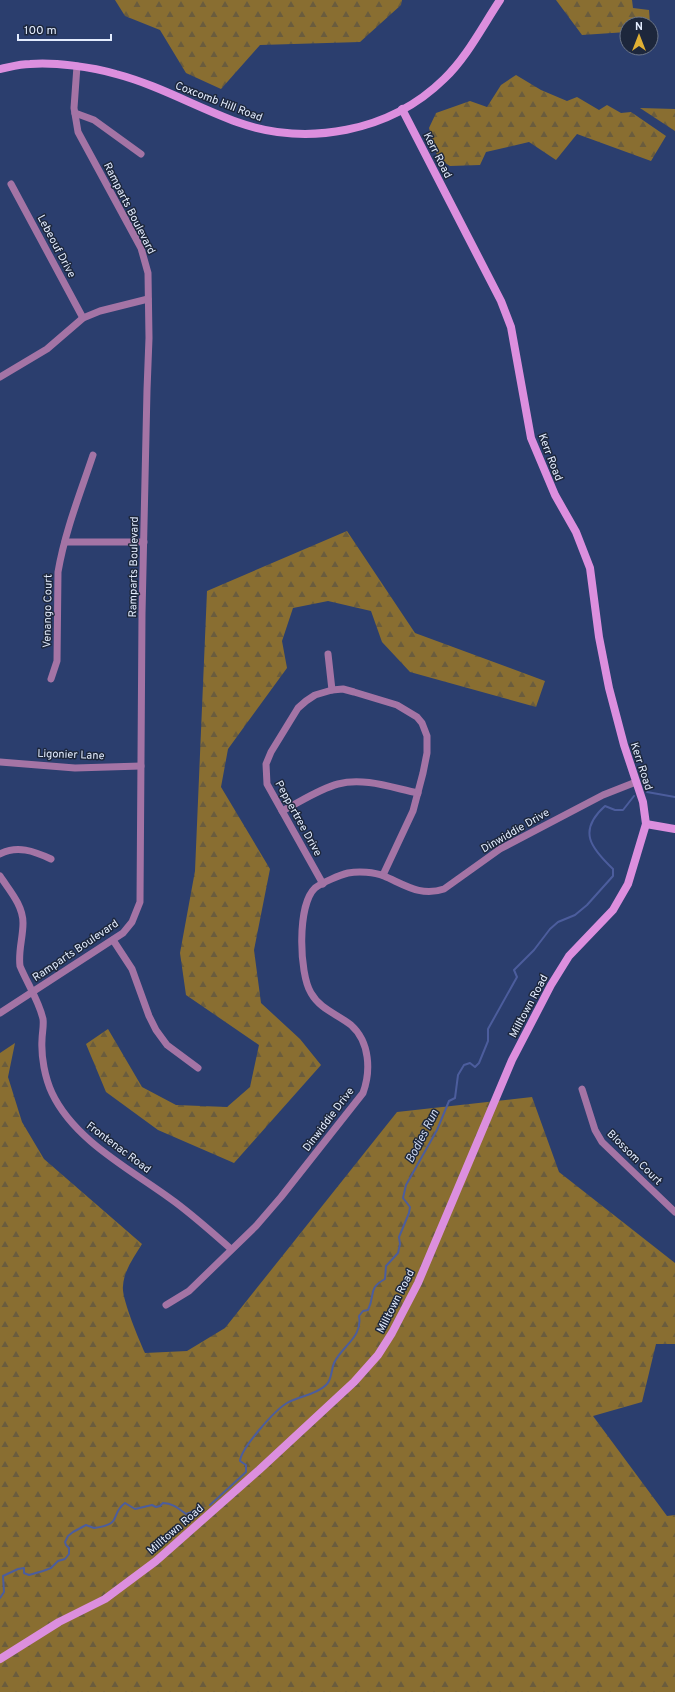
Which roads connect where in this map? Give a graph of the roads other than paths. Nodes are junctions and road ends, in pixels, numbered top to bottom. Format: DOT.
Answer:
graph roads {
  1 [pos="500,0"];
  2 [pos="77,66"];
  3 [pos="0,69"];
  4 [pos="402,109"];
  5 [pos="75,113"];
  6 [pos="141,154"];
  7 [pos="11,184"];
  8 [pos="148,299"];
  9 [pos="83,318"];
  10 [pos="0,377"];
  11 [pos="93,455"];
  12 [pos="65,542"];
  13 [pos="144,542"];
  14 [pos="328,654"];
  15 [pos="51,679"];
  16 [pos="332,690"];
  17 [pos="0,762"];
  18 [pos="141,766"];
  19 [pos="636,782"];
  20 [pos="418,793"];
  21 [pos="282,811"];
  22 [pos="646,824"];
  23 [pos="675,829"];
  24 [pos="0,854"];
  25 [pos="50,859"];
  26 [pos="383,875"];
  27 [pos="0,876"];
  28 [pos="323,884"];
  29 [pos="113,940"];
  30 [pos="33,993"];
  31 [pos="0,1014"];
  32 [pos="198,1068"];
  33 [pos="582,1089"];
  34 [pos="675,1212"];
  35 [pos="231,1249"];
  36 [pos="166,1305"];
  37 [pos="0,1659"];
  1 -- 4 [label="street, Coxcomb Hill Road"];
  2 -- 3 [label="street, Coxcomb Hill Road"];
  2 -- 4 [label="street, Coxcomb Hill Road"];
  2 -- 5 [label="street, Ramparts Boulevard"];
  4 -- 19 [label="street, Kerr Road"];
  5 -- 6 [label="street"];
  5 -- 8 [label="street, Ramparts Boulevard"];
  7 -- 9 [label="street, Lebeouf Drive"];
  8 -- 9 [label="street"];
  8 -- 13 [label="street, Ramparts Boulevard"];
  9 -- 10 [label="street"];
  11 -- 12 [label="street, Venango Court"];
  12 -- 13 [label="street"];
  12 -- 15 [label="street, Venango Court"];
  13 -- 18 [label="street, Ramparts Boulevard"];
  14 -- 16 [label="street"];
  16 -- 20 [label="street, Peppertree Drive"];
  16 -- 21 [label="street, Peppertree Drive"];
  17 -- 18 [label="street, Ligonier Lane"];
  18 -- 29 [label="street, Ramparts Boulevard"];
  19 -- 22 [label="street, Kerr Road"];
  19 -- 26 [label="street, Dinwiddie Drive"];
  20 -- 21 [label="street"];
  20 -- 26 [label="street, Peppertree Drive"];
  21 -- 28 [label="street, Peppertree Drive"];
  22 -- 23 [label="street"];
  22 -- 37 [label="street, Milltown Road"];
  24 -- 25 [label="street"];
  26 -- 28 [label="street, Dinwiddie Drive"];
  27 -- 30 [label="street, Frontenac Road"];
  28 -- 35 [label="street, Dinwiddie Drive"];
  29 -- 30 [label="street, Ramparts Boulevard"];
  29 -- 32 [label="street"];
  30 -- 31 [label="street, Ramparts Boulevard"];
  30 -- 35 [label="street, Frontenac Road"];
  33 -- 34 [label="street, Blossom Court"];
  35 -- 36 [label="street, Dinwiddie Drive"];
}
